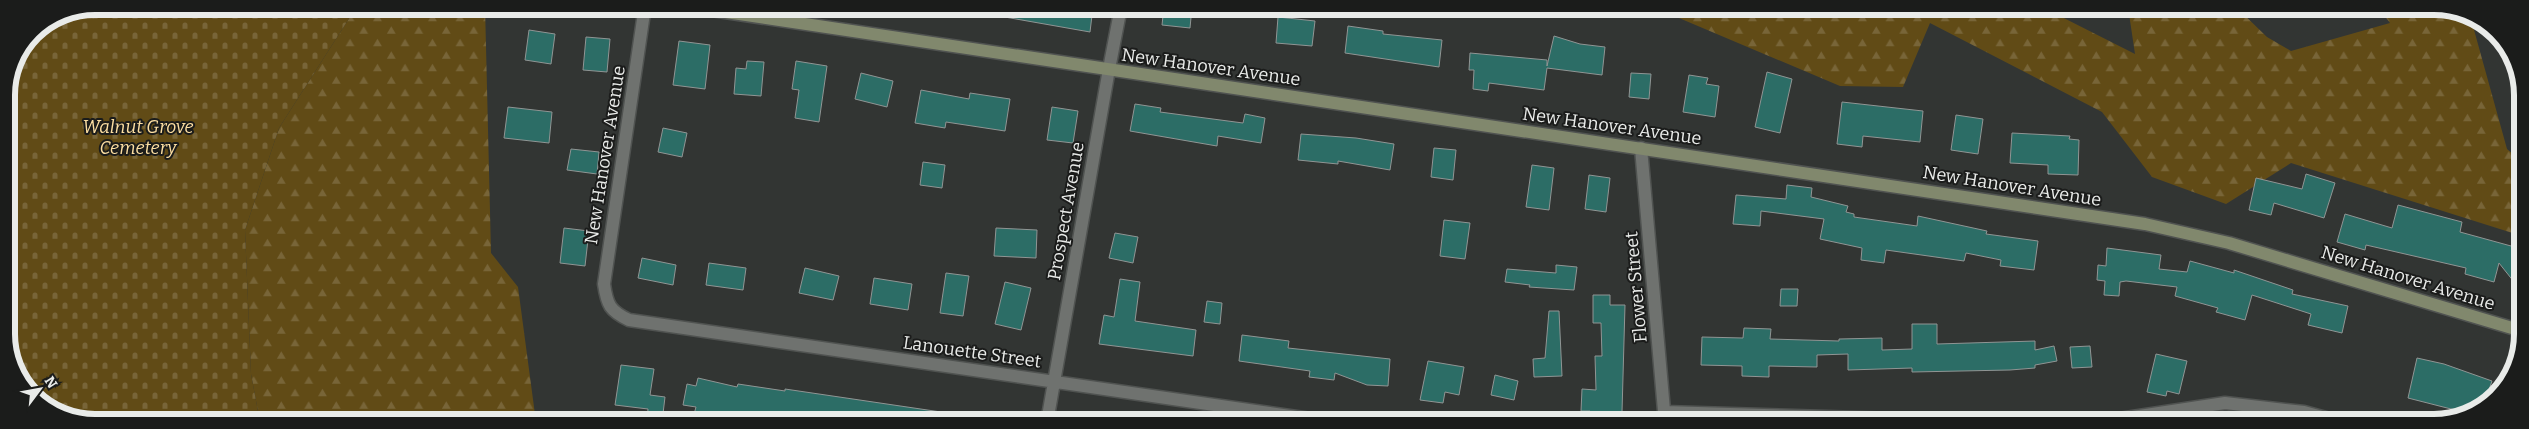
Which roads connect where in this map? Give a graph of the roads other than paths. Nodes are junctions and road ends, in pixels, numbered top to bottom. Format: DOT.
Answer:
graph roads {
  1 [pos="645,15"];
  2 [pos="745,15"];
  3 [pos="1119,15"];
  4 [pos="1109,70"];
  5 [pos="1641,148"];
  6 [pos="610,309"];
  7 [pos="2514,329"];
  8 [pos="1054,382"];
  9 [pos="1049,414"];
  10 [pos="1276,414"];
  11 [pos="1665,414"];
  12 [pos="2152,414"];
  13 [pos="2311,414"];
  1 -- 6 [label="street, New Hanover Avenue"];
  2 -- 4 [label="main road, New Hanover Avenue"];
  3 -- 4 [label="street, Prospect Avenue"];
  4 -- 5 [label="main road, New Hanover Avenue"];
  4 -- 8 [label="street, Prospect Avenue"];
  5 -- 7 [label="main road, New Hanover Avenue"];
  5 -- 11 [label="street, Flower Street"];
  6 -- 8 [label="street, Lanouette Street"];
  8 -- 9 [label="street, Prospect Avenue"];
  8 -- 10 [label="street, Lanouette Street"];
  12 -- 13 [label="street"];
}
